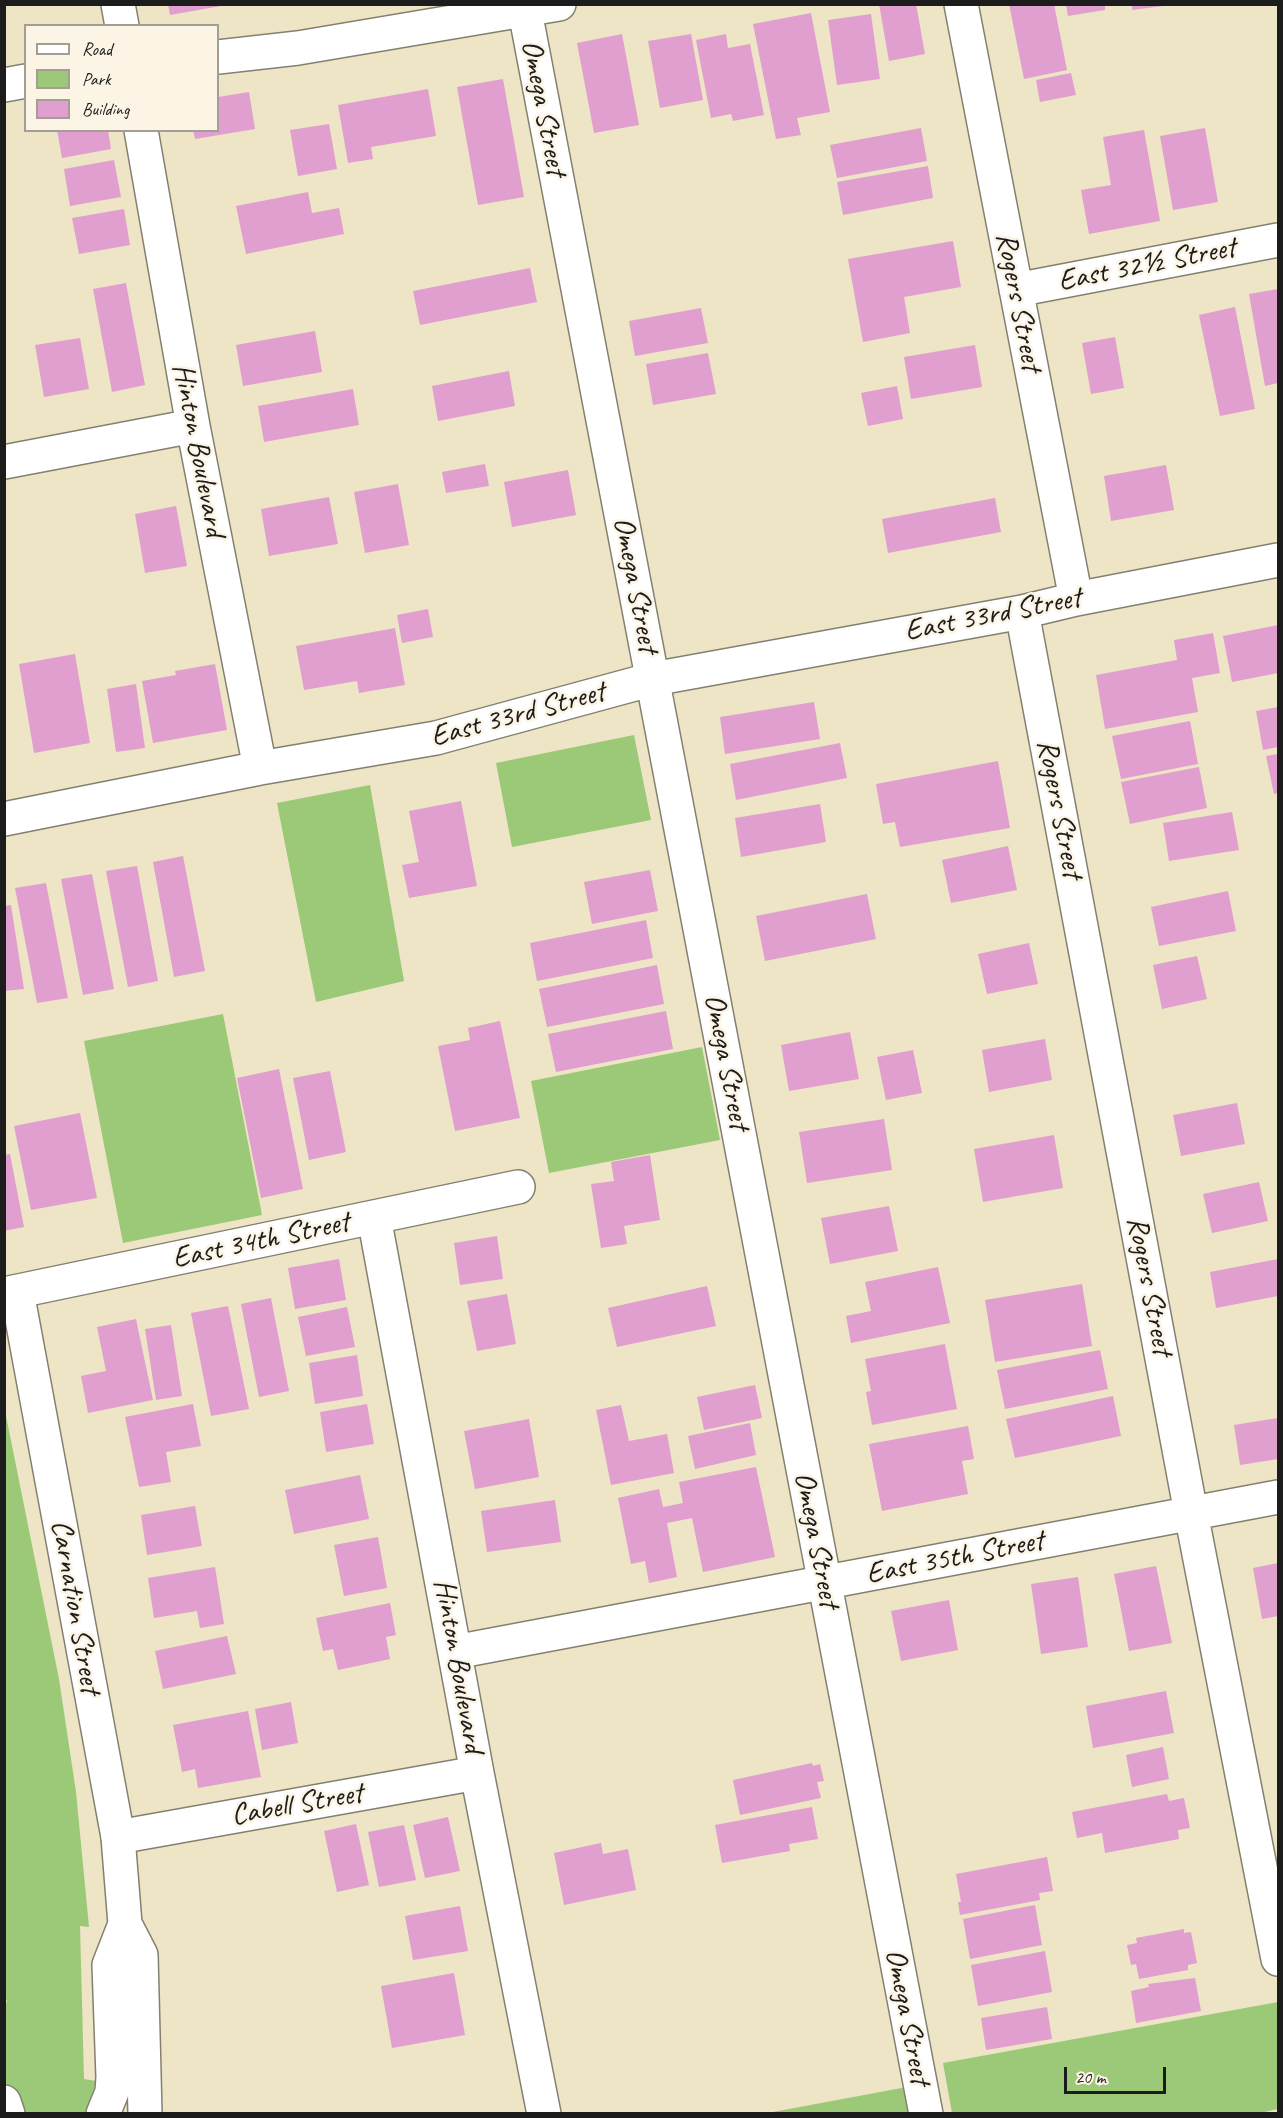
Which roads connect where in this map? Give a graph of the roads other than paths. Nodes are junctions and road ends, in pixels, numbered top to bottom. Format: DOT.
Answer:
graph roads {
  1 [pos="118,4"];
  2 [pos="560,4"];
  3 [pos="961,4"];
  4 [pos="525,12"];
  5 [pos="122,24"];
  6 [pos="219,57"];
  7 [pos="24,81"];
  8 [pos="4,85"];
  9 [pos="141,132"];
  10 [pos="1278,240"];
  11 [pos="1016,290"];
  12 [pos="193,426"];
  13 [pos="4,462"];
  14 [pos="1278,560"];
  15 [pos="1076,599"];
  16 [pos="1022,612"];
  17 [pos="653,679"];
  18 [pos="260,768"];
  19 [pos="4,819"];
  20 [pos="518,1187"];
  21 [pos="374,1217"];
  22 [pos="11,1293"];
  23 [pos="1278,1497"];
  24 [pos="1191,1513"];
  25 [pos="824,1582"];
  26 [pos="455,1652"];
  27 [pos="477,1773"];
  28 [pos="118,1837"];
  29 [pos="125,1924"];
  30 [pos="1278,1959"];
  31 [pos="4,2102"];
  32 [pos="8,2114"];
  33 [pos="103,2114"];
  34 [pos="145,2114"];
  35 [pos="543,2114"];
  36 [pos="926,2114"];
  1 -- 5 [label="street"];
  2 -- 4 [label="street"];
  3 -- 11 [label="street, Rogers Street"];
  4 -- 6 [label="street"];
  4 -- 17 [label="street, Omega Street"];
  7 -- 8 [label="street"];
  9 -- 12 [label="street, Hinton Boulevard"];
  10 -- 11 [label="street, East 32½ Street"];
  11 -- 15 [label="street, Rogers Street"];
  12 -- 13 [label="street"];
  12 -- 18 [label="street, Hinton Boulevard"];
  14 -- 15 [label="street, East 33rd Street"];
  15 -- 16 [label="street, East 33rd Street"];
  16 -- 17 [label="street, East 33rd Street"];
  16 -- 24 [label="street, Rogers Street"];
  17 -- 18 [label="street, East 33rd Street"];
  17 -- 25 [label="street, Omega Street"];
  18 -- 19 [label="street, East 33rd Street"];
  20 -- 21 [label="street, East 34th Street"];
  21 -- 22 [label="street, East 34th Street"];
  21 -- 26 [label="street, Hinton Boulevard"];
  22 -- 28 [label="street, Carnation Street"];
  23 -- 24 [label="street, East 35th Street"];
  24 -- 25 [label="street, East 35th Street"];
  24 -- 30 [label="street, Rogers Street"];
  25 -- 26 [label="street, East 35th Street"];
  25 -- 36 [label="street, Omega Street"];
  26 -- 27 [label="street, Hinton Boulevard"];
  27 -- 28 [label="street, Cabell Street"];
  27 -- 35 [label="street, Hinton Boulevard"];
  28 -- 29 [label="street, Carnation Street"];
  29 -- 33 [label="street"];
  29 -- 34 [label="street"];
  31 -- 32 [label="street"];
}
